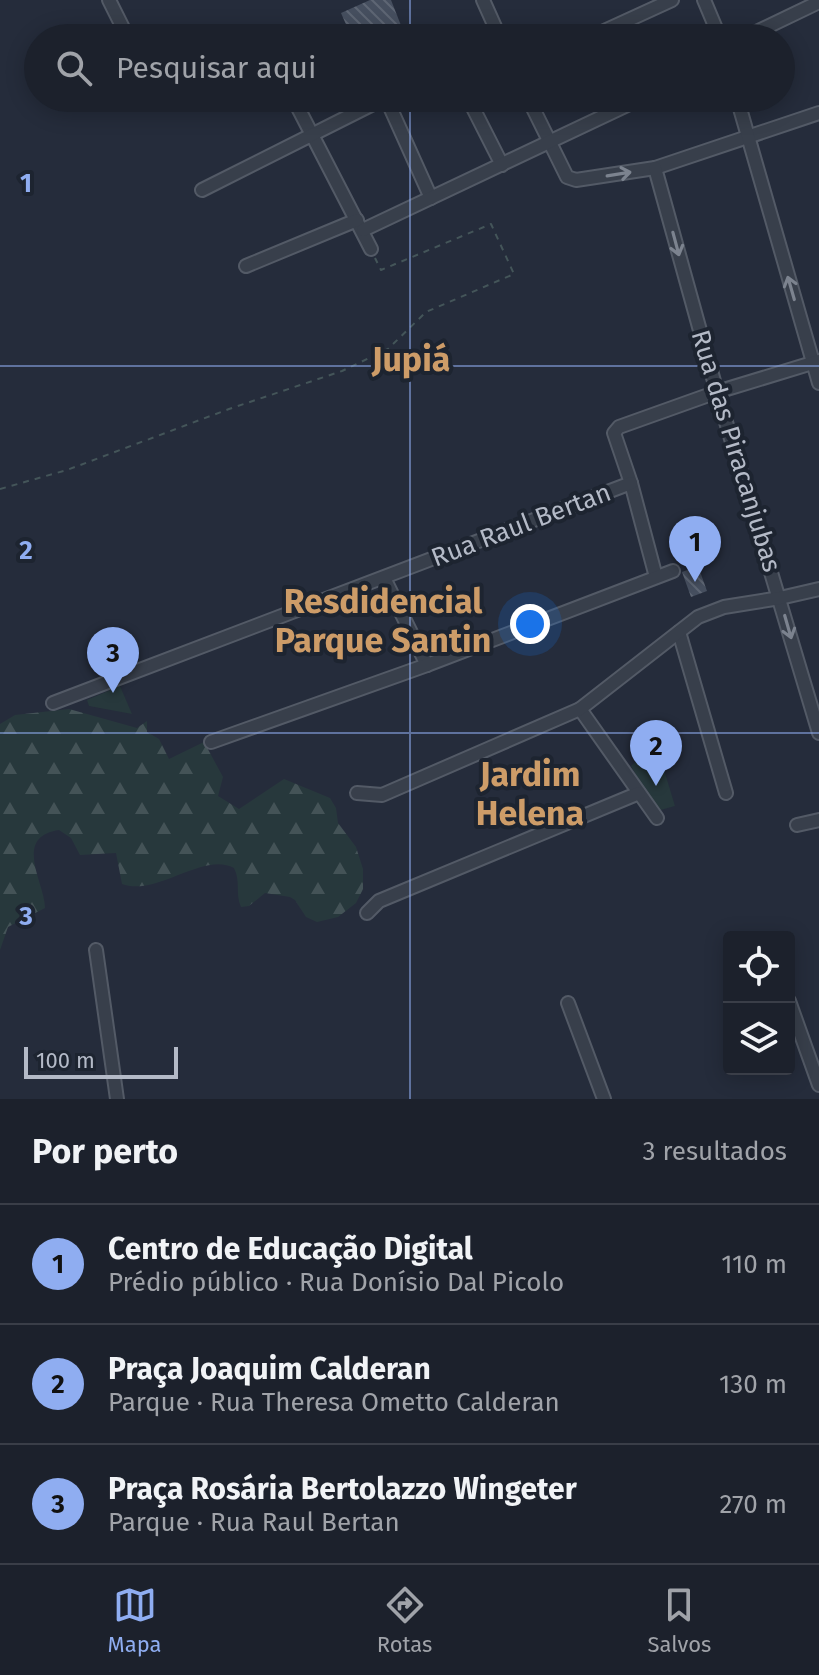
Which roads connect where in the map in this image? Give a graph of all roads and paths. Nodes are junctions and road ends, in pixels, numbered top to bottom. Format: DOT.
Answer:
graph roads {
  1 [pos="109,0"];
  2 [pos="672,0"];
  3 [pos="704,0"];
  4 [pos="486,1"];
  5 [pos="819,2"];
  6 [pos="121,24"];
  7 [pos="495,24"];
  8 [pos="620,24"];
  9 [pos="714,24"];
  10 [pos="773,24"];
  11 [pos="301,112"];
  12 [pos="358,112"];
  13 [pos="392,112"];
  14 [pos="475,112"];
  15 [pos="535,112"];
  16 [pos="613,112"];
  17 [pos="741,112"];
  18 [pos="819,113"];
  19 [pos="313,135"];
  20 [pos="748,138"];
  21 [pos="550,143"];
  22 [pos="502,165"];
  23 [pos="655,168"];
  24 [pos="202,190"];
  25 [pos="431,198"];
  26 [pos="360,225"];
  27 [pos="371,249"];
  28 [pos="246,266"];
  29 [pos="816,362"];
  30 [pos="819,383"];
  31 [pos="717,392"];
  32 [pos="631,483"];
  33 [pos="0,489"];
  34 [pos="673,571"];
  35 [pos="656,577"];
  36 [pos="384,578"];
  37 [pos="819,589"];
  38 [pos="780,598"];
  39 [pos="679,632"];
  40 [pos="427,665"];
  41 [pos="53,703"];
  42 [pos="580,709"];
  43 [pos="819,733"];
  44 [pos="211,742"];
  45 [pos="357,793"];
  46 [pos="639,793"];
  47 [pos="726,793"];
  48 [pos="657,818"];
  49 [pos="819,820"];
  50 [pos="797,825"];
  51 [pos="367,913"];
  52 [pos="96,950"];
  53 [pos="568,1003"];
  54 [pos="790,1003"];
  55 [pos="819,1085"];
  56 [pos="117,1099"];
  57 [pos="604,1099"];
  1 -- 6 [label="street"];
  2 -- 8 [label="street"];
  3 -- 9 [label="street"];
  4 -- 7 [label="street"];
  5 -- 10 [label="street"];
  11 -- 19 [label="street"];
  12 -- 19 [label="street"];
  13 -- 25 [label="street"];
  14 -- 22 [label="street"];
  15 -- 21 [label="street"];
  16 -- 21 [label="street"];
  17 -- 20 [label="street"];
  18 -- 20 [label="street"];
  19 -- 24 [label="street"];
  19 -- 26 [label="street"];
  20 -- 23 [label="street"];
  29 -- 20 [label="street, one-way"];
  21 -- 22 [label="street"];
  21 -- 23 [label="street, one-way"];
  22 -- 25 [label="street"];
  23 -- 31 [label="street, Rua das Piracanjubas, one-way"];
  25 -- 26 [label="street"];
  26 -- 27 [label="street"];
  26 -- 28 [label="street"];
  27 -- 33 [label="path"];
  29 -- 30 [label="street"];
  29 -- 31 [label="street"];
  31 -- 32 [label="street"];
  31 -- 38 [label="street, Rua das Piracanjubas"];
  32 -- 35 [label="street"];
  32 -- 36 [label="street, Rua Raul Bertan"];
  34 -- 35 [label="street"];
  35 -- 40 [label="street"];
  36 -- 40 [label="street"];
  36 -- 41 [label="street, Rua Raul Bertan"];
  37 -- 38 [label="street"];
  38 -- 39 [label="street"];
  38 -- 43 [label="street, Rua das Piracanjubas, one-way"];
  39 -- 42 [label="street"];
  39 -- 47 [label="street"];
  40 -- 44 [label="street"];
  42 -- 45 [label="street"];
  42 -- 46 [label="street"];
  46 -- 48 [label="street"];
  46 -- 51 [label="street"];
  49 -- 50 [label="street"];
  52 -- 56 [label="street"];
  53 -- 57 [label="street"];
  54 -- 55 [label="street"];
}
